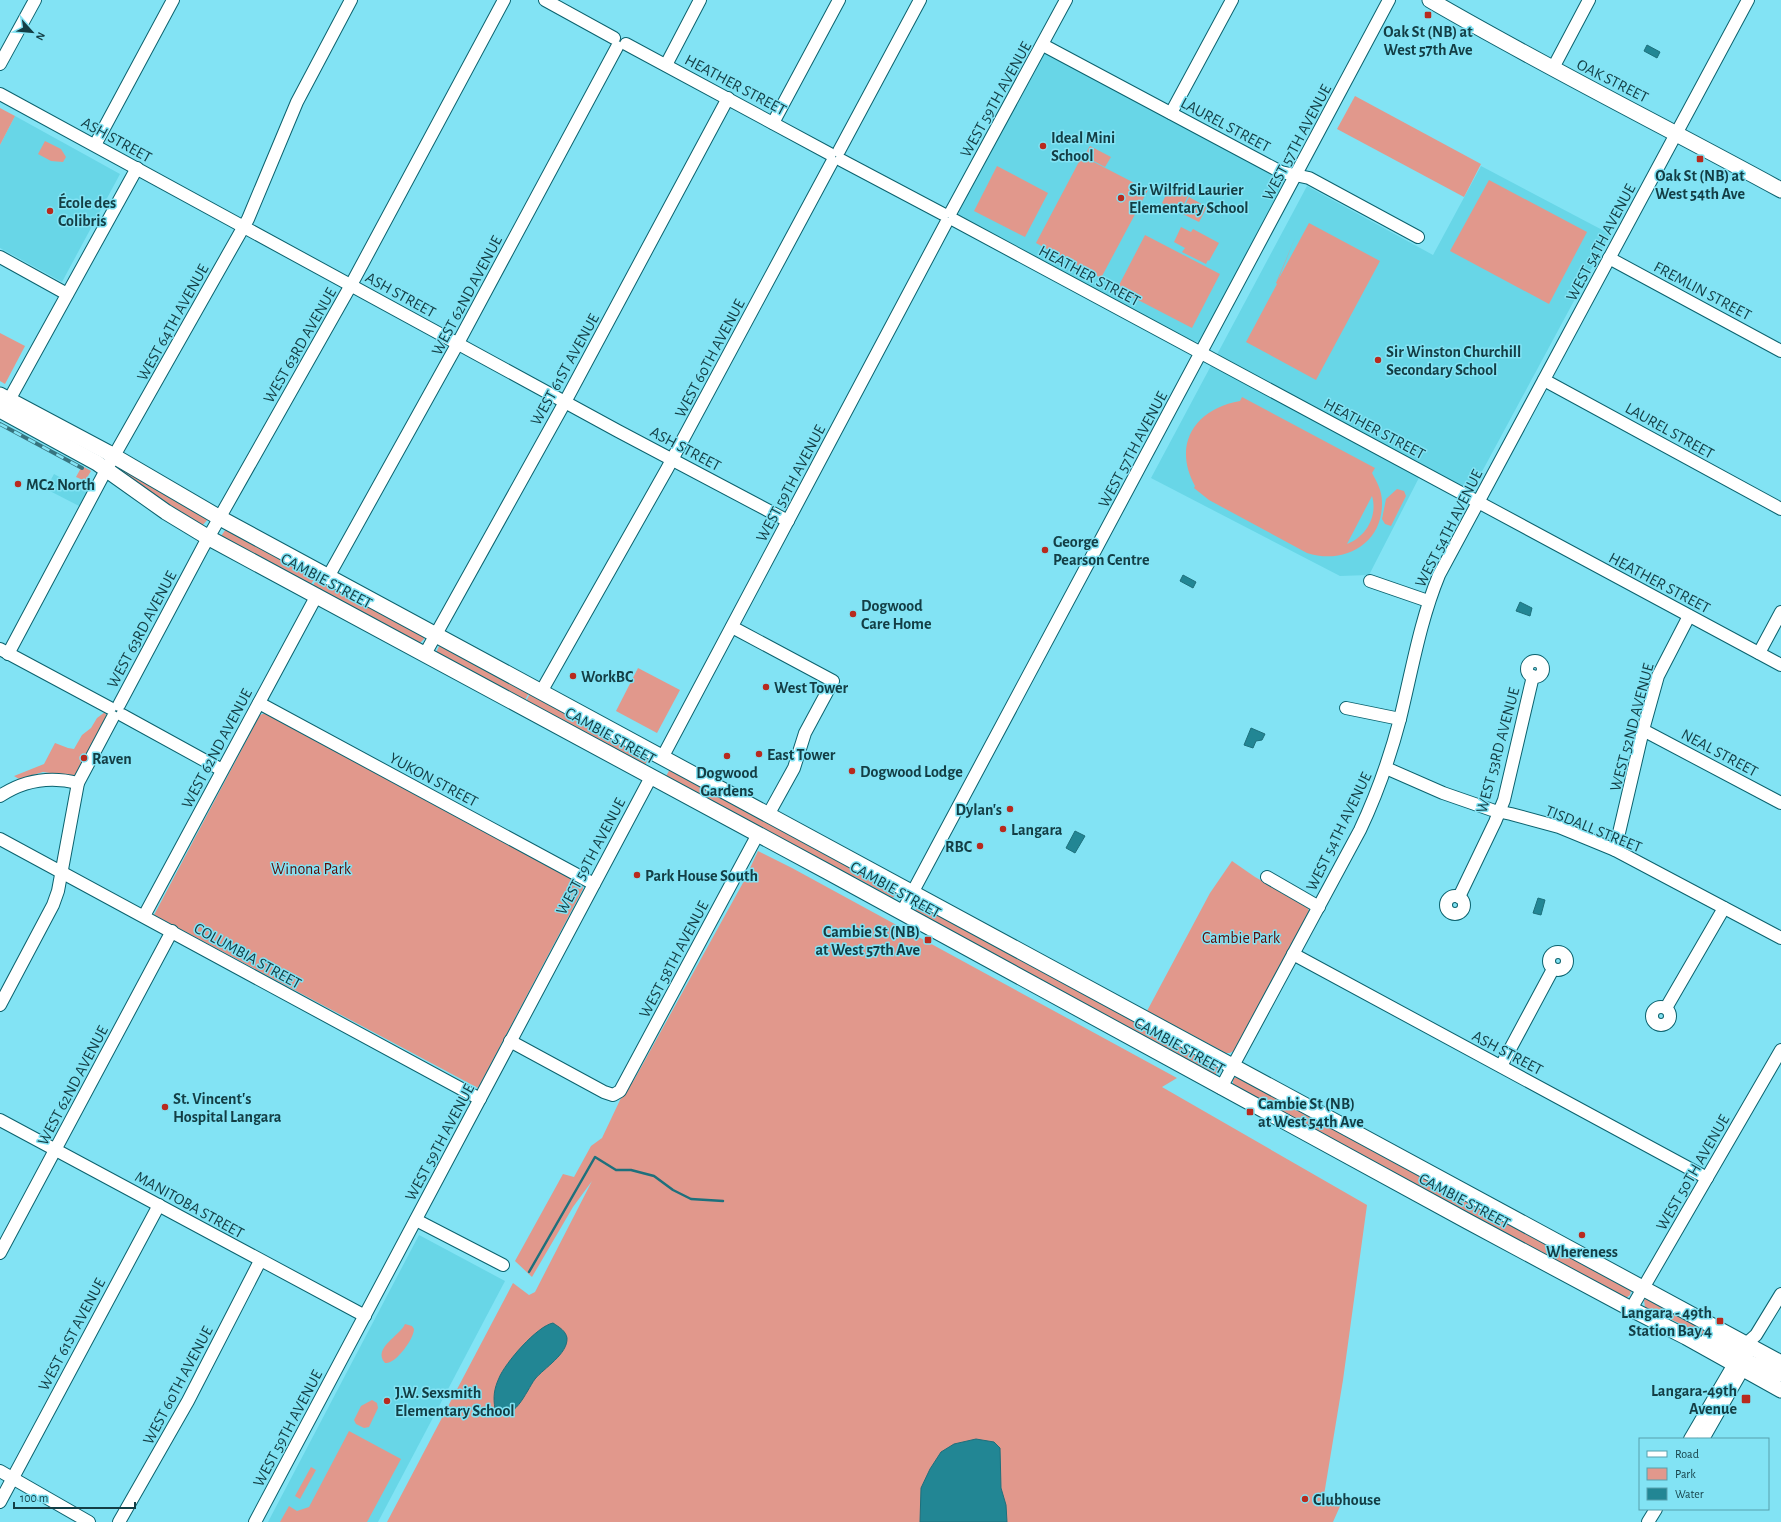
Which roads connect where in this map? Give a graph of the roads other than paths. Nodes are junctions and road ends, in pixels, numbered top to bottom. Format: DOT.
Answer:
graph roads {
  1 [pos="35,0"];
  2 [pos="173,0"];
  3 [pos="351,0"];
  4 [pos="504,0"];
  5 [pos="545,0"];
  6 [pos="700,0"];
  7 [pos="839,0"];
  8 [pos="920,0"];
  9 [pos="1066,0"];
  10 [pos="1232,0"];
  11 [pos="1390,0"];
  12 [pos="1430,0"];
  13 [pos="1589,0"];
  14 [pos="1748,0"];
  15 [pos="561,4"];
  16 [pos="619,43"];
  17 [pos="1043,45"];
  18 [pos="0,64"];
  19 [pos="666,65"];
  20 [pos="1553,68"];
  21 [pos="0,94"];
  22 [pos="728,98"];
  23 [pos="1171,112"];
  24 [pos="773,123"];
  25 [pos="1676,133"];
  26 [pos="95,145"];
  27 [pos="835,157"];
  28 [pos="137,168"];
  29 [pos="1296,175"];
  30 [pos="1781,190"];
  31 [pos="949,217"];
  32 [pos="244,227"];
  33 [pos="1418,237"];
  34 [pos="0,257"];
  35 [pos="1609,258"];
  36 [pos="351,285"];
  37 [pos="66,294"];
  38 [pos="458,343"];
  39 [pos="1781,351"];
  40 [pos="1201,354"];
  41 [pos="1544,380"];
  42 [pos="3,402"];
  43 [pos="565,402"];
  44 [pos="114,456"];
  45 [pos="672,460"];
  46 [pos="106,470"];
  47 [pos="1479,503"];
  48 [pos="1781,509"];
  49 [pos="220,518"];
  50 [pos="788,521"];
  51 [pos="209,538"];
  52 [pos="328,577"];
  53 [pos="1370,581"];
  54 [pos="317,595"];
  55 [pos="1428,601"];
  56 [pos="1781,612"];
  57 [pos="1689,616"];
  58 [pos="732,627"];
  59 [pos="435,635"];
  60 [pos="4,651"];
  61 [pos="1759,653"];
  62 [pos="425,654"];
  63 [pos="1781,665"];
  64 [pos="1533,676"];
  65 [pos="541,692"];
  66 [pos="259,702"];
  67 [pos="1346,708"];
  68 [pos="116,711"];
  69 [pos="1400,719"];
  70 [pos="1643,730"];
  71 [pos="658,764"];
  72 [pos="1386,768"];
  73 [pos="222,770"];
  74 [pos="78,784"];
  75 [pos="0,796"];
  76 [pos="1781,803"];
  77 [pos="1500,812"];
  78 [pos="768,815"];
  79 [pos="758,834"];
  80 [pos="0,839"];
  81 [pos="1615,850"];
  82 [pos="62,872"];
  83 [pos="1267,878"];
  84 [pos="594,884"];
  85 [pos="913,893"];
  86 [pos="1459,897"];
  87 [pos="1319,907"];
  88 [pos="1724,908"];
  89 [pos="902,912"];
  90 [pos="144,916"];
  91 [pos="172,931"];
  92 [pos="1781,938"];
  93 [pos="1294,954"];
  94 [pos="1553,969"];
  95 [pos="0,1005"];
  96 [pos="1666,1008"];
  97 [pos="510,1041"];
  98 [pos="1781,1050"];
  99 [pos="1233,1066"];
  100 [pos="1501,1066"];
  101 [pos="1221,1088"];
  102 [pos="480,1099"];
  103 [pos="0,1120"];
  104 [pos="56,1149"];
  105 [pos="1707,1178"];
  106 [pos="159,1205"];
  107 [pos="416,1220"];
  108 [pos="0,1253"];
  109 [pos="260,1261"];
  110 [pos="503,1265"];
  111 [pos="1643,1288"];
  112 [pos="1781,1294"];
  113 [pos="1631,1309"];
  114 [pos="365,1316"];
  115 [pos="1746,1354"];
  116 [pos="1781,1364"];
  117 [pos="1781,1374"];
  118 [pos="1781,1390"];
  119 [pos="1691,1438"];
  120 [pos="1704,1438"];
  121 [pos="0,1471"];
  122 [pos="12,1478"];
  123 [pos="0,1502"];
  124 [pos="1655,1510"];
  125 [pos="89,1522"];
  126 [pos="119,1522"];
  127 [pos="255,1522"];
  128 [pos="1648,1522"];
  1 -- 18 [label="street"];
  2 -- 26 [label="street"];
  3 -- 32 [label="street, WEST 64TH AVENUE"];
  4 -- 36 [label="street, WEST 63RD AVENUE"];
  5 -- 15 [label="street, HEATHER STREET"];
  6 -- 19 [label="street"];
  7 -- 24 [label="street"];
  8 -- 27 [label="street, WEST 60TH AVENUE"];
  9 -- 17 [label="street, WEST 59TH AVENUE"];
  10 -- 23 [label="street"];
  11 -- 29 [label="street, WEST 57TH AVENUE"];
  12 -- 20 [label="main road, OAK STREET"];
  13 -- 20 [label="street"];
  14 -- 25 [label="street, WEST 54TH AVENUE"];
  15 -- 16 [label="street, HEATHER STREET"];
  16 -- 19 [label="street, HEATHER STREET"];
  16 -- 38 [label="street, WEST 62ND AVENUE"];
  17 -- 23 [label="street, LAUREL STREET"];
  17 -- 31 [label="street, WEST 59TH AVENUE"];
  19 -- 22 [label="street, HEATHER STREET"];
  20 -- 25 [label="main road, OAK STREET"];
  21 -- 26 [label="street, ASH STREET"];
  22 -- 24 [label="street, HEATHER STREET"];
  22 -- 43 [label="street, WEST 61ST AVENUE"];
  23 -- 29 [label="street, LAUREL STREET"];
  24 -- 27 [label="street, HEATHER STREET"];
  25 -- 30 [label="main road, OAK STREET"];
  25 -- 35 [label="street, WEST 54TH AVENUE"];
  26 -- 28 [label="street, ASH STREET"];
  27 -- 31 [label="street, HEATHER STREET"];
  27 -- 45 [label="street, WEST 60TH AVENUE"];
  28 -- 32 [label="street, ASH STREET"];
  28 -- 37 [label="street"];
  29 -- 33 [label="street, LAUREL STREET"];
  29 -- 40 [label="street, WEST 57TH AVENUE"];
  31 -- 40 [label="street, HEATHER STREET"];
  31 -- 50 [label="street, WEST 59TH AVENUE"];
  32 -- 36 [label="street, ASH STREET"];
  32 -- 44 [label="street, WEST 64TH AVENUE"];
  34 -- 37 [label="street"];
  35 -- 39 [label="street, FREMLIN STREET"];
  35 -- 41 [label="street, WEST 54TH AVENUE"];
  36 -- 38 [label="street, ASH STREET"];
  36 -- 49 [label="street, WEST 63RD AVENUE"];
  37 -- 42 [label="street"];
  38 -- 43 [label="street, ASH STREET"];
  38 -- 52 [label="street, WEST 62ND AVENUE"];
  40 -- 47 [label="street, HEATHER STREET"];
  40 -- 85 [label="street, WEST 57TH AVENUE"];
  41 -- 47 [label="street, WEST 54TH AVENUE"];
  41 -- 48 [label="street, LAUREL STREET"];
  42 -- 44 [label="main road, CAMBIE STREET"];
  42 -- 46 [label="main road, CAMBIE STREET"];
  43 -- 45 [label="street, ASH STREET"];
  43 -- 59 [label="street, WEST 61ST AVENUE"];
  44 -- 46 [label="street, WEST 64TH AVENUE"];
  44 -- 49 [label="main road, CAMBIE STREET"];
  45 -- 50 [label="street, ASH STREET"];
  45 -- 65 [label="street, WEST 60TH AVENUE"];
  46 -- 51 [label="main road, CAMBIE STREET"];
  46 -- 60 [label="street, WEST 64TH AVENUE"];
  47 -- 55 [label="street, WEST 54TH AVENUE"];
  47 -- 57 [label="street, HEATHER STREET"];
  49 -- 51 [label="street, WEST 63RD AVENUE"];
  49 -- 52 [label="main road, CAMBIE STREET"];
  50 -- 58 [label="street, WEST 59TH AVENUE"];
  51 -- 54 [label="main road, CAMBIE STREET"];
  51 -- 68 [label="street, WEST 63RD AVENUE"];
  52 -- 59 [label="main road, CAMBIE STREET"];
  53 -- 55 [label="street"];
  54 -- 62 [label="main road, CAMBIE STREET"];
  54 -- 66 [label="street, WEST 62ND AVENUE"];
  55 -- 69 [label="street, WEST 54TH AVENUE"];
  56 -- 61 [label="street"];
  57 -- 61 [label="street, HEATHER STREET"];
  57 -- 70 [label="street, WEST 52ND AVENUE"];
  58 -- 71 [label="street, WEST 59TH AVENUE"];
  58 -- 78 [label="street"];
  59 -- 62 [label="street, WEST 61ST AVENUE"];
  59 -- 65 [label="main road, CAMBIE STREET"];
  60 -- 68 [label="street"];
  61 -- 63 [label="street, HEATHER STREET"];
  62 -- 71 [label="main road, CAMBIE STREET"];
  64 -- 77 [label="street, WEST 53RD AVENUE"];
  65 -- 71 [label="main road, CAMBIE STREET"];
  66 -- 73 [label="street, WEST 62ND AVENUE"];
  66 -- 84 [label="street, YUKON STREET"];
  67 -- 69 [label="street"];
  68 -- 73 [label="street"];
  68 -- 74 [label="street, WEST 63RD AVENUE"];
  69 -- 72 [label="street, WEST 54TH AVENUE"];
  70 -- 76 [label="street, NEAL STREET"];
  70 -- 81 [label="street, WEST 52ND AVENUE"];
  71 -- 78 [label="main road, CAMBIE STREET"];
  71 -- 79 [label="main road, CAMBIE STREET"];
  71 -- 84 [label="street, WEST 59TH AVENUE"];
  72 -- 77 [label="street, TISDALL STREET"];
  72 -- 87 [label="street, WEST 54TH AVENUE"];
  73 -- 90 [label="street, WEST 62ND AVENUE"];
  74 -- 75 [label="street"];
  74 -- 82 [label="street, WEST 63RD AVENUE"];
  77 -- 81 [label="street, TISDALL STREET"];
  77 -- 86 [label="street, WEST 53RD AVENUE"];
  78 -- 85 [label="main road, CAMBIE STREET"];
  79 -- 89 [label="main road, CAMBIE STREET"];
  79 -- 97 [label="street, WEST 58TH AVENUE"];
  80 -- 82 [label="street, COLUMBIA STREET"];
  81 -- 88 [label="street, TISDALL STREET"];
  82 -- 90 [label="street, COLUMBIA STREET"];
  82 -- 95 [label="street, WEST 63RD AVENUE"];
  83 -- 87 [label="street"];
  84 -- 97 [label="street, WEST 59TH AVENUE"];
  85 -- 89 [label="street, WEST 57TH AVENUE"];
  85 -- 99 [label="main road, CAMBIE STREET"];
  87 -- 93 [label="street, WEST 54TH AVENUE"];
  88 -- 92 [label="street, TISDALL STREET"];
  88 -- 96 [label="street"];
  89 -- 101 [label="main road, CAMBIE STREET"];
  90 -- 91 [label="street, COLUMBIA STREET"];
  91 -- 102 [label="street, COLUMBIA STREET"];
  91 -- 104 [label="street, WEST 62ND AVENUE"];
  93 -- 99 [label="street, WEST 54TH AVENUE"];
  93 -- 100 [label="street, ASH STREET"];
  94 -- 100 [label="street"];
  97 -- 102 [label="street, WEST 59TH AVENUE"];
  98 -- 105 [label="street, WEST 50TH AVENUE"];
  99 -- 101 [label="street, WEST 54TH AVENUE"];
  99 -- 111 [label="main road, CAMBIE STREET"];
  100 -- 105 [label="street, ASH STREET"];
  101 -- 113 [label="main road, CAMBIE STREET"];
  102 -- 107 [label="street, WEST 59TH AVENUE"];
  103 -- 104 [label="street, MANITOBA STREET"];
  104 -- 106 [label="street, MANITOBA STREET"];
  104 -- 108 [label="street, WEST 62ND AVENUE"];
  105 -- 111 [label="street, WEST 50TH AVENUE"];
  106 -- 109 [label="street, MANITOBA STREET"];
  106 -- 122 [label="street, WEST 61ST AVENUE"];
  107 -- 110 [label="street"];
  107 -- 114 [label="street, WEST 59TH AVENUE"];
  109 -- 114 [label="street, MANITOBA STREET"];
  109 -- 126 [label="street, WEST 60TH AVENUE"];
  111 -- 113 [label="street, WEST 50TH AVENUE"];
  111 -- 115 [label="main road, CAMBIE STREET"];
  112 -- 115 [label="street"];
  113 -- 115 [label="main road, CAMBIE STREET"];
  114 -- 127 [label="street, WEST 59TH AVENUE"];
  115 -- 116 [label="main road, CAMBIE STREET"];
  115 -- 117 [label="main road"];
  115 -- 118 [label="main road, CAMBIE STREET"];
  115 -- 119 [label="street"];
  115 -- 120 [label="street"];
  121 -- 122 [label="street"];
  122 -- 123 [label="street, WEST 61ST AVENUE"];
  122 -- 125 [label="street"];
  124 -- 128 [label="street"];
}
